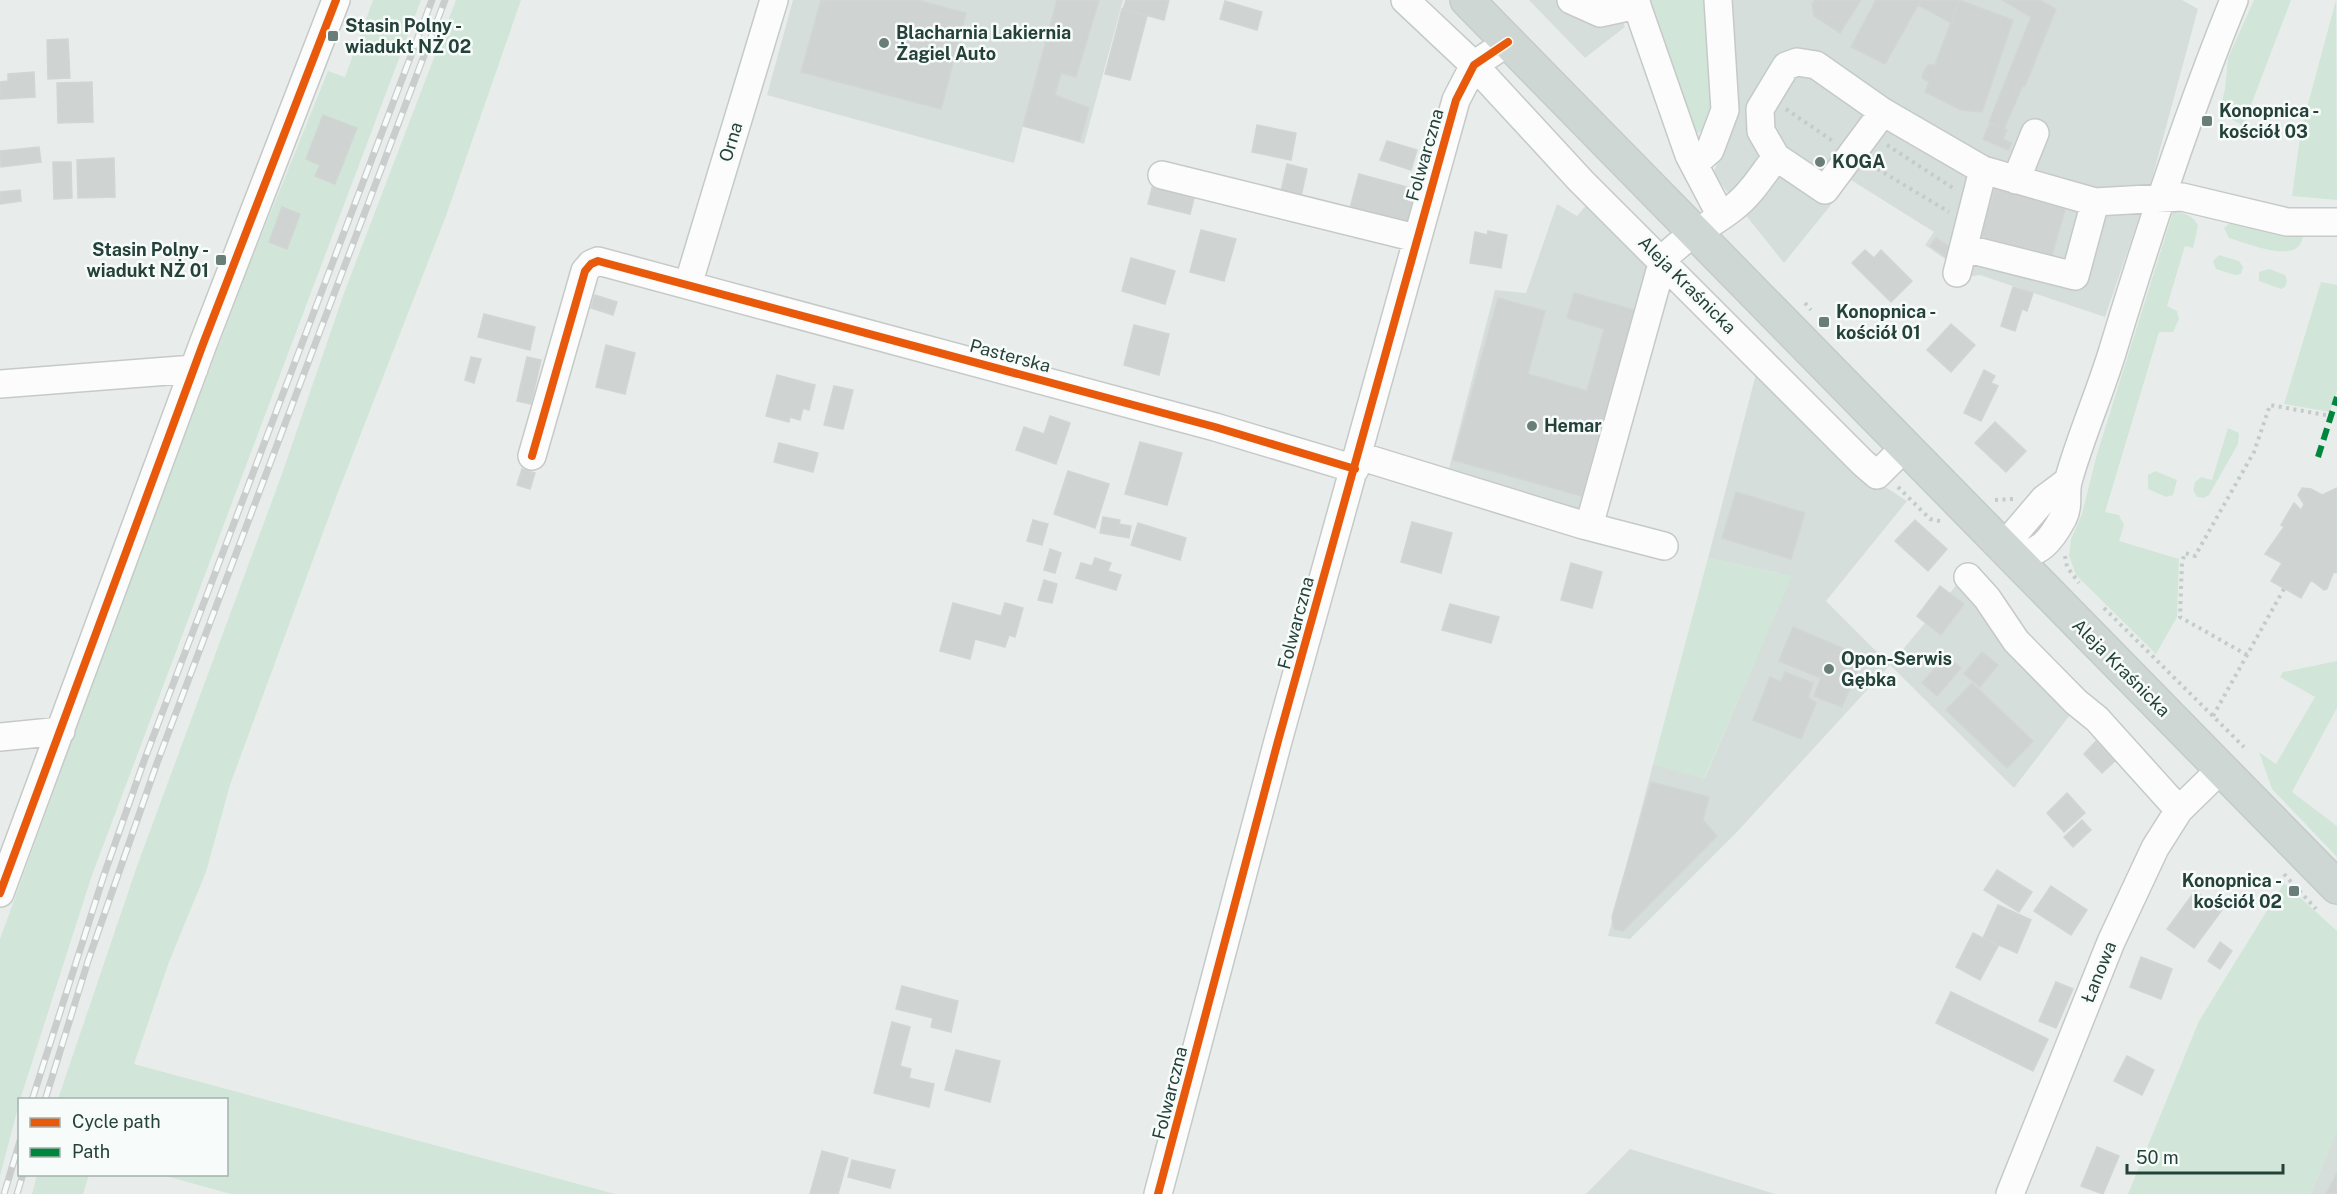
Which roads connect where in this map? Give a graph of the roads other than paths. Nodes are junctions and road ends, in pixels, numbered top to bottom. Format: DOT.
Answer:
graph roads {
  1 [pos="336,0"];
  2 [pos="774,0"];
  3 [pos="1405,0"];
  4 [pos="1467,0"];
  5 [pos="1571,0"];
  6 [pos="1718,0"];
  7 [pos="2234,0"];
  8 [pos="1636,3"];
  9 [pos="1508,42"];
  10 [pos="1474,65"];
  11 [pos="1725,110"];
  12 [pos="1760,110"];
  13 [pos="1883,112"];
  14 [pos="2035,134"];
  15 [pos="1776,157"];
  16 [pos="1694,164"];
  17 [pos="1983,170"];
  18 [pos="1162,175"];
  19 [pos="2016,180"];
  20 [pos="2160,197"];
  21 [pos="2095,202"];
  22 [pos="1721,216"];
  23 [pos="2337,222"];
  24 [pos="1695,234"];
  25 [pos="1416,238"];
  26 [pos="1663,260"];
  27 [pos="688,285"];
  28 [pos="194,369"];
  29 [pos="0,384"];
  30 [pos="1904,448"];
  31 [pos="532,456"];
  32 [pos="1357,462"];
  33 [pos="1583,525"];
  34 [pos="1664,546"];
  35 [pos="2013,560"];
  36 [pos="1968,577"];
  37 [pos="61,731"];
  38 [pos="0,737"];
  39 [pos="2220,769"];
  40 [pos="2179,810"];
  41 [pos="2337,887"];
  42 [pos="0,893"];
  43 [pos="1158,1194"];
  44 [pos="2010,1194"];
  1 -- 28 [label="street"];
  2 -- 27 [label="street, Orna"];
  3 -- 10 [label="street, Aleja Kraśnicka"];
  4 -- 9 [label="main road"];
  5 -- 8 [label="street"];
  6 -- 11 [label="street"];
  7 -- 20 [label="street"];
  8 -- 16 [label="street"];
  9 -- 10 [label="street"];
  9 -- 24 [label="main road, Aleja Kraśnicka"];
  10 -- 25 [label="street, Folwarczna"];
  10 -- 26 [label="street, Aleja Kraśnicka"];
  11 -- 12 [label="street"];
  11 -- 16 [label="street"];
  12 -- 13 [label="street"];
  12 -- 15 [label="street"];
  13 -- 15 [label="street"];
  13 -- 17 [label="street"];
  14 -- 19 [label="street"];
  15 -- 22 [label="street"];
  16 -- 22 [label="street"];
  17 -- 19 [label="street"];
  17 -- 21 [label="street"];
  18 -- 25 [label="street"];
  19 -- 21 [label="street"];
  20 -- 21 [label="street"];
  20 -- 23 [label="street"];
  20 -- 35 [label="street"];
  22 -- 24 [label="street"];
  24 -- 26 [label="street"];
  24 -- 30 [label="main road, Aleja Kraśnicka"];
  25 -- 32 [label="street, Folwarczna"];
  26 -- 30 [label="street, Aleja Kraśnicka"];
  26 -- 33 [label="street"];
  27 -- 31 [label="street, Pasterska"];
  27 -- 32 [label="street, Pasterska"];
  28 -- 29 [label="street"];
  28 -- 37 [label="street"];
  30 -- 35 [label="main road, Aleja Kraśnicka"];
  32 -- 33 [label="street, Pasterska"];
  32 -- 43 [label="street, Folwarczna"];
  33 -- 34 [label="street, Pasterska"];
  35 -- 39 [label="main road, Aleja Kraśnicka"];
  36 -- 40 [label="street"];
  37 -- 38 [label="street"];
  37 -- 42 [label="street"];
  39 -- 40 [label="street, Łanowa"];
  39 -- 41 [label="main road, Aleja Kraśnicka"];
  40 -- 44 [label="street, Łanowa"];
}
